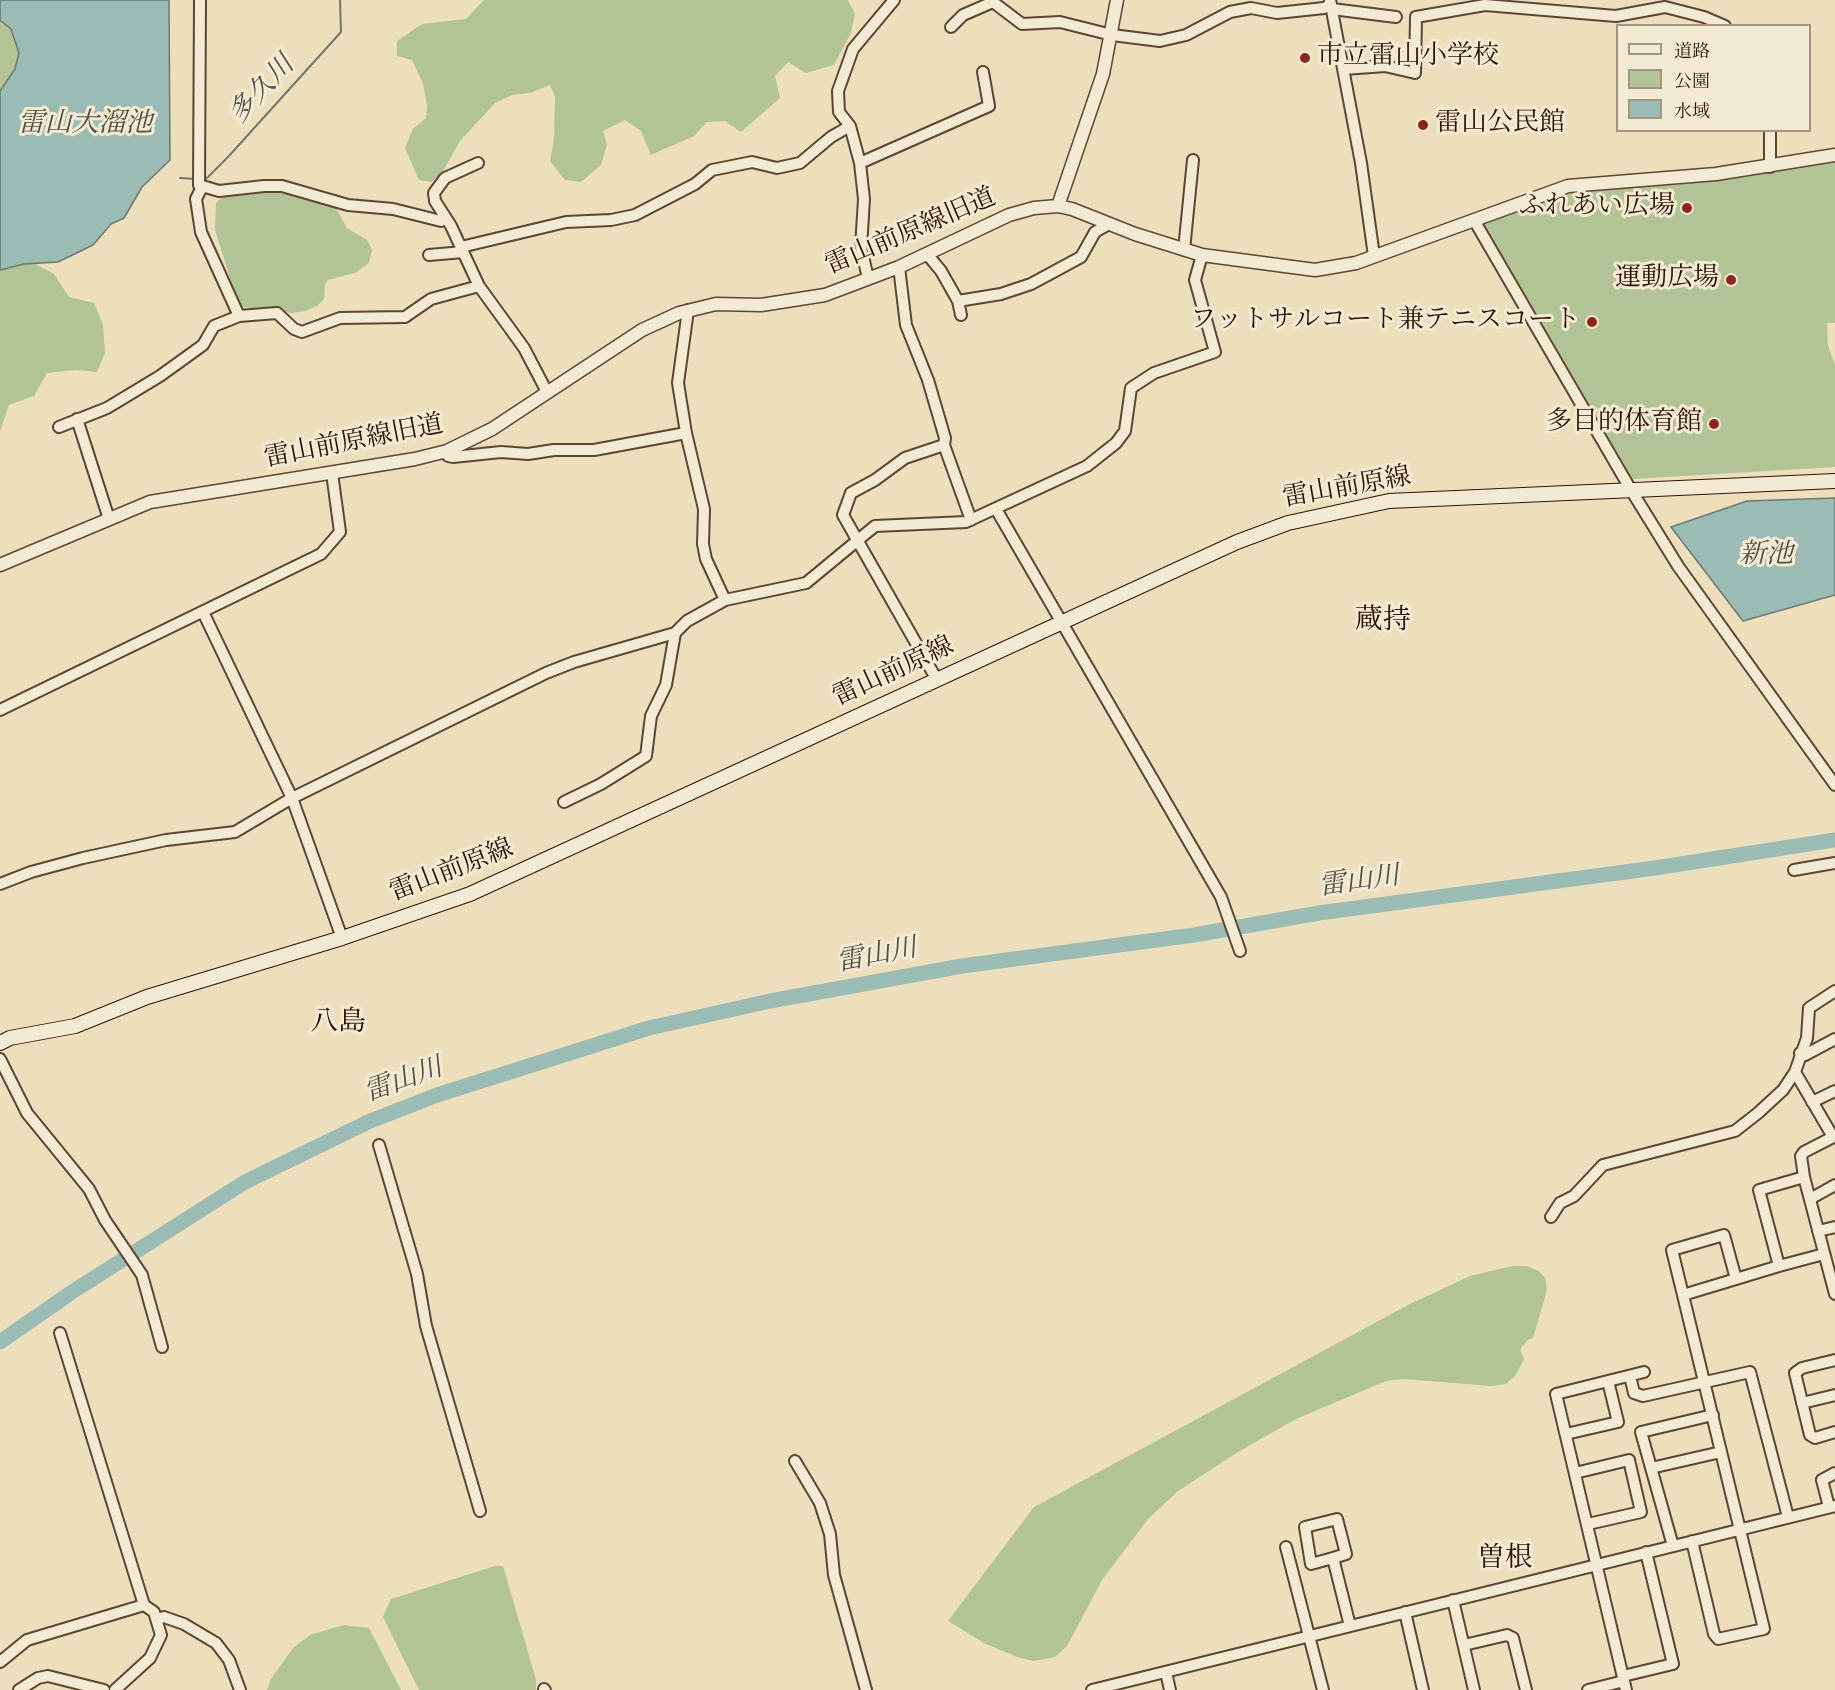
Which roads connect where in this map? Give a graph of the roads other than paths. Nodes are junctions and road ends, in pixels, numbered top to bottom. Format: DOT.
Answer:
graph roads {
  1 [pos="200,0"];
  2 [pos="894,0"];
  3 [pos="1117,0"];
  4 [pos="994,1"];
  5 [pos="1331,4"];
  6 [pos="1666,4"];
  7 [pos="1396,17"];
  8 [pos="1720,24"];
  9 [pos="951,27"];
  10 [pos="1112,35"];
  11 [pos="1344,69"];
  12 [pos="983,72"];
  13 [pos="850,126"];
  14 [pos="1770,132"];
  15 [pos="1835,155"];
  16 [pos="1193,160"];
  17 [pos="478,163"];
  18 [pos="860,163"];
  19 [pos="1770,167"];
  20 [pos="200,182"];
  21 [pos="1058,206"];
  22 [pos="445,218"];
  23 [pos="1474,220"];
  24 [pos="1109,224"];
  25 [pos="462,249"];
  26 [pos="1184,250"];
  27 [pos="927,254"];
  28 [pos="429,255"];
  29 [pos="1202,255"];
  30 [pos="1374,256"];
  31 [pos="899,267"];
  32 [pos="868,278"];
  33 [pos="479,286"];
  34 [pos="958,301"];
  35 [pos="688,310"];
  36 [pos="961,315"];
  37 [pos="239,316"];
  38 [pos="547,392"];
  39 [pos="77,419"];
  40 [pos="58,427"];
  41 [pos="686,433"];
  42 [pos="944,445"];
  43 [pos="447,451"];
  44 [pos="332,472"];
  45 [pos="1835,481"];
  46 [pos="1631,490"];
  47 [pos="996,509"];
  48 [pos="109,519"];
  49 [pos="971,520"];
  50 [pos="857,541"];
  51 [pos="0,565"];
  52 [pos="724,600"];
  53 [pos="202,612"];
  54 [pos="1062,623"];
  55 [pos="675,633"];
  56 [pos="937,680"];
  57 [pos="0,711"];
  58 [pos="1835,785"];
  59 [pos="292,798"];
  60 [pos="564,802"];
  61 [pos="1835,863"];
  62 [pos="1794,870"];
  63 [pos="0,884"];
  64 [pos="342,938"];
  65 [pos="1240,951"];
  66 [pos="1835,991"];
  67 [pos="1835,1040"];
  68 [pos="0,1043"];
  69 [pos="1800,1053"];
  70 [pos="0,1059"];
  71 [pos="1795,1072"];
  72 [pos="1835,1091"];
  73 [pos="1812,1102"];
  74 [pos="1834,1137"];
  75 [pos="379,1145"];
  76 [pos="1804,1177"];
  77 [pos="1835,1185"];
  78 [pos="1810,1199"];
  79 [pos="1551,1217"];
  80 [pos="1835,1227"];
  81 [pos="1818,1231"];
  82 [pos="1824,1254"];
  83 [pos="1779,1266"];
  84 [pos="1736,1279"];
  85 [pos="1835,1294"];
  86 [pos="1683,1295"];
  87 [pos="60,1333"];
  88 [pos="162,1347"];
  89 [pos="1835,1360"];
  90 [pos="1644,1372"];
  91 [pos="1630,1376"];
  92 [pos="1608,1381"];
  93 [pos="1705,1382"];
  94 [pos="1835,1395"];
  95 [pos="1802,1404"];
  96 [pos="1713,1415"];
  97 [pos="1835,1432"];
  98 [pos="1566,1434"];
  99 [pos="1721,1452"];
  100 [pos="795,1461"];
  101 [pos="1651,1468"];
  102 [pos="1575,1473"];
  103 [pos="1835,1473"];
  104 [pos="1832,1506"];
  105 [pos="480,1511"];
  106 [pos="1788,1517"];
  107 [pos="1588,1524"];
  108 [pos="1740,1529"];
  109 [pos="1692,1541"];
  110 [pos="1673,1546"];
  111 [pos="1286,1547"];
  112 [pos="1646,1552"];
  113 [pos="1333,1558"];
  114 [pos="1597,1564"];
  115 [pos="1454,1600"];
  116 [pos="144,1605"];
  117 [pos="1405,1612"];
  118 [pos="157,1618"];
  119 [pos="1350,1626"];
  120 [pos="1309,1636"];
  121 [pos="1464,1645"];
  122 [pos="0,1662"];
  123 [pos="1166,1672"];
  124 [pos="1625,1682"];
  125 [pos="1119,1687"];
  126 [pos="19,1690"];
  127 [pos="104,1690"];
  128 [pos="115,1690"];
  129 [pos="240,1690"];
  130 [pos="866,1690"];
  131 [pos="1092,1690"];
  132 [pos="1170,1690"];
  133 [pos="1323,1690"];
  134 [pos="1423,1690"];
  135 [pos="1474,1690"];
  136 [pos="1526,1690"];
  137 [pos="1588,1690"];
  1 -- 20 [label="street"];
  2 -- 13 [label="street"];
  3 -- 10 [label="street"];
  4 -- 9 [label="street"];
  4 -- 10 [label="street"];
  5 -- 7 [label="street"];
  5 -- 10 [label="street"];
  5 -- 11 [label="street"];
  6 -- 8 [label="street"];
  6 -- 11 [label="street"];
  10 -- 21 [label="street"];
  11 -- 30 [label="street"];
  12 -- 18 [label="street"];
  13 -- 18 [label="street"];
  13 -- 25 [label="street"];
  14 -- 19 [label="street"];
  15 -- 19 [label="street, 雷山前原線旧道"];
  16 -- 26 [label="street"];
  17 -- 22 [label="street"];
  18 -- 32 [label="street"];
  19 -- 23 [label="street, 雷山前原線旧道"];
  20 -- 22 [label="street"];
  20 -- 37 [label="street"];
  21 -- 24 [label="street, 雷山前原線旧道"];
  21 -- 27 [label="street, 雷山前原線旧道"];
  22 -- 25 [label="street"];
  23 -- 30 [label="street, 雷山前原線旧道"];
  23 -- 46 [label="street"];
  24 -- 26 [label="street, 雷山前原線旧道"];
  24 -- 34 [label="street"];
  25 -- 28 [label="street"];
  25 -- 33 [label="street"];
  26 -- 29 [label="street, 雷山前原線旧道"];
  27 -- 31 [label="street, 雷山前原線旧道"];
  27 -- 34 [label="street"];
  29 -- 30 [label="street, 雷山前原線旧道"];
  29 -- 47 [label="street"];
  31 -- 32 [label="street, 雷山前原線旧道"];
  31 -- 42 [label="street"];
  32 -- 35 [label="street, 雷山前原線旧道"];
  33 -- 37 [label="street"];
  33 -- 38 [label="street"];
  34 -- 36 [label="street"];
  35 -- 38 [label="street, 雷山前原線旧道"];
  35 -- 41 [label="street"];
  37 -- 39 [label="street"];
  38 -- 43 [label="street, 雷山前原線旧道"];
  39 -- 40 [label="street"];
  39 -- 48 [label="street"];
  41 -- 43 [label="street"];
  41 -- 52 [label="street"];
  42 -- 49 [label="street"];
  42 -- 50 [label="street"];
  43 -- 44 [label="street, 雷山前原線旧道"];
  44 -- 48 [label="street, 雷山前原線旧道"];
  44 -- 53 [label="street"];
  45 -- 46 [label="main road, 雷山前原線"];
  46 -- 54 [label="main road, 雷山前原線"];
  46 -- 58 [label="street"];
  47 -- 49 [label="street"];
  47 -- 54 [label="street"];
  48 -- 51 [label="street, 雷山前原線旧道"];
  49 -- 50 [label="street"];
  50 -- 52 [label="street"];
  50 -- 56 [label="street"];
  52 -- 55 [label="street"];
  53 -- 57 [label="street"];
  53 -- 59 [label="street"];
  54 -- 56 [label="main road, 雷山前原線"];
  54 -- 65 [label="street"];
  55 -- 59 [label="street"];
  55 -- 60 [label="street"];
  56 -- 64 [label="main road, 雷山前原線"];
  59 -- 63 [label="street"];
  59 -- 64 [label="street"];
  61 -- 62 [label="street"];
  64 -- 68 [label="main road, 雷山前原線"];
  66 -- 69 [label="street"];
  67 -- 69 [label="street"];
  69 -- 71 [label="street"];
  70 -- 88 [label="street"];
  71 -- 73 [label="street"];
  71 -- 79 [label="street"];
  72 -- 73 [label="street"];
  73 -- 74 [label="street"];
  74 -- 76 [label="street"];
  75 -- 105 [label="street"];
  76 -- 78 [label="street"];
  76 -- 83 [label="street"];
  77 -- 78 [label="street"];
  78 -- 81 [label="street"];
  80 -- 81 [label="street"];
  81 -- 82 [label="street"];
  82 -- 83 [label="street"];
  82 -- 85 [label="street"];
  83 -- 84 [label="street"];
  84 -- 86 [label="street"];
  84 -- 86 [label="street"];
  86 -- 93 [label="street"];
  87 -- 116 [label="street"];
  89 -- 95 [label="street"];
  90 -- 91 [label="street"];
  91 -- 92 [label="street"];
  91 -- 93 [label="street"];
  92 -- 98 [label="street"];
  92 -- 98 [label="street"];
  93 -- 96 [label="street"];
  93 -- 106 [label="street"];
  94 -- 95 [label="street"];
  95 -- 97 [label="street"];
  96 -- 99 [label="street"];
  96 -- 101 [label="street"];
  98 -- 102 [label="street"];
  99 -- 101 [label="street"];
  99 -- 108 [label="street"];
  100 -- 130 [label="street"];
  101 -- 110 [label="street"];
  102 -- 107 [label="street"];
  102 -- 107 [label="street"];
  103 -- 104 [label="street"];
  104 -- 106 [label="street"];
  106 -- 108 [label="street"];
  107 -- 114 [label="street"];
  108 -- 109 [label="street"];
  108 -- 109 [label="street"];
  109 -- 110 [label="street"];
  110 -- 112 [label="street"];
  111 -- 120 [label="street"];
  112 -- 114 [label="street"];
  112 -- 124 [label="street"];
  113 -- 113 [label="street"];
  113 -- 119 [label="street"];
  114 -- 115 [label="street"];
  114 -- 124 [label="street"];
  115 -- 117 [label="street"];
  115 -- 121 [label="street"];
  116 -- 118 [label="street"];
  116 -- 122 [label="street"];
  117 -- 119 [label="street"];
  117 -- 134 [label="street"];
  118 -- 128 [label="street"];
  118 -- 129 [label="street"];
  119 -- 120 [label="street"];
  120 -- 123 [label="street"];
  120 -- 133 [label="street"];
  121 -- 135 [label="street"];
  121 -- 136 [label="street"];
  123 -- 125 [label="street"];
  123 -- 132 [label="street"];
  124 -- 137 [label="street"];
  125 -- 131 [label="street"];
  126 -- 127 [label="street"];
}
